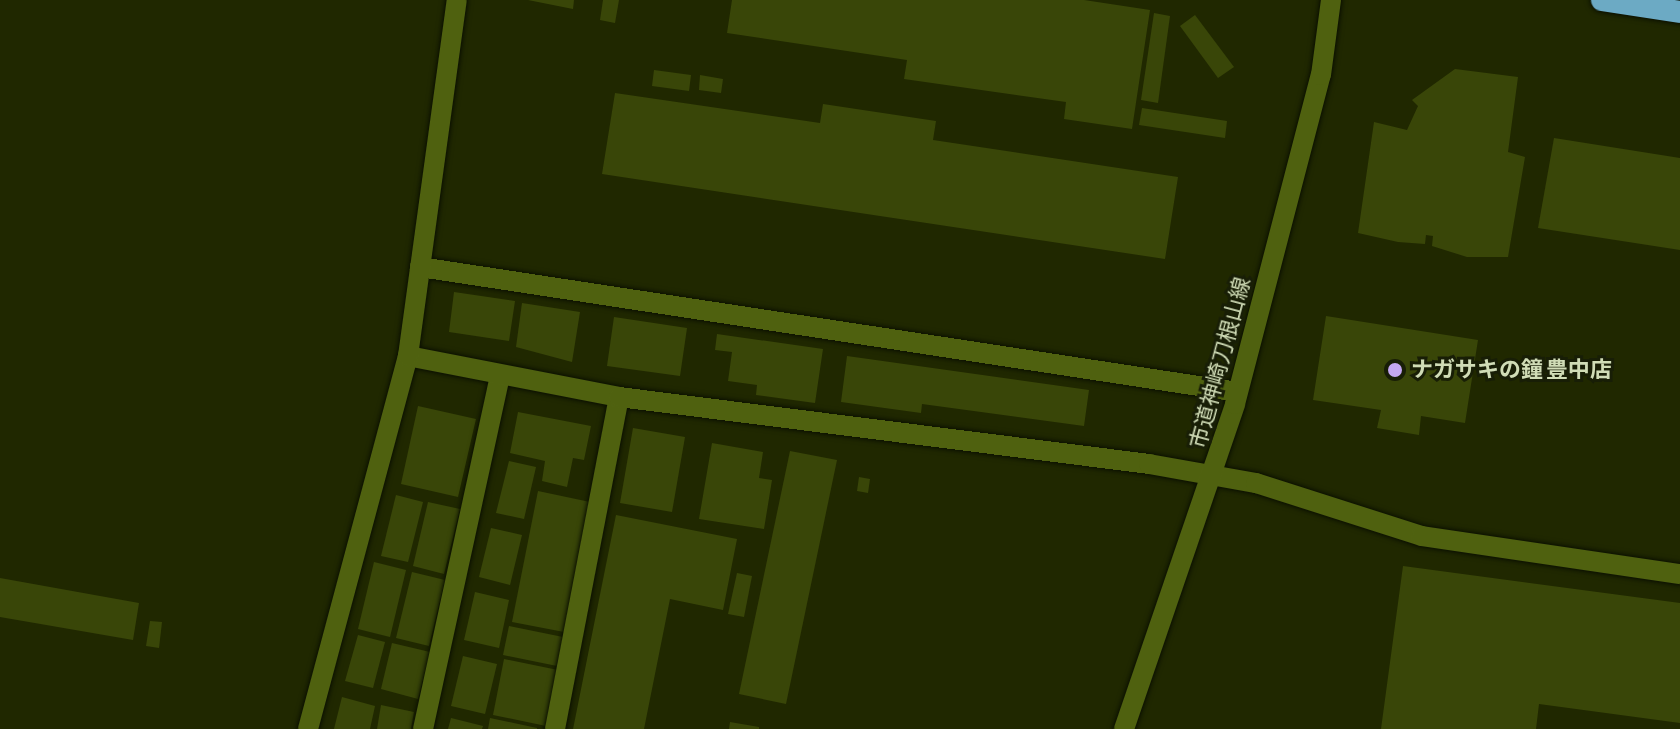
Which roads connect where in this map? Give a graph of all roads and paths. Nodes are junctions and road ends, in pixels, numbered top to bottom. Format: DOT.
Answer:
graph roads {
  1 [pos="457,0"];
  2 [pos="1331,0"];
  3 [pos="1602,0"];
  4 [pos="1680,12"];
  5 [pos="420,267"];
  6 [pos="408,356"];
  7 [pos="500,377"];
  8 [pos="1238,392"];
  9 [pos="619,397"];
  10 [pos="1214,476"];
  11 [pos="1680,574"];
  12 [pos="308,729"];
  13 [pos="423,729"];
  14 [pos="555,729"];
  15 [pos="1124,729"];
  1 -- 5 [label="street"];
  2 -- 8 [label="street, 市道神崎刀根山線"];
  3 -- 4 [label="highway"];
  5 -- 6 [label="street"];
  5 -- 8 [label="street"];
  6 -- 7 [label="street"];
  6 -- 12 [label="street"];
  7 -- 9 [label="street"];
  7 -- 13 [label="street"];
  8 -- 10 [label="street, 市道神崎刀根山線"];
  9 -- 10 [label="street"];
  9 -- 14 [label="street"];
  10 -- 11 [label="street"];
  10 -- 15 [label="street, 市道神崎刀根山線"];
}
